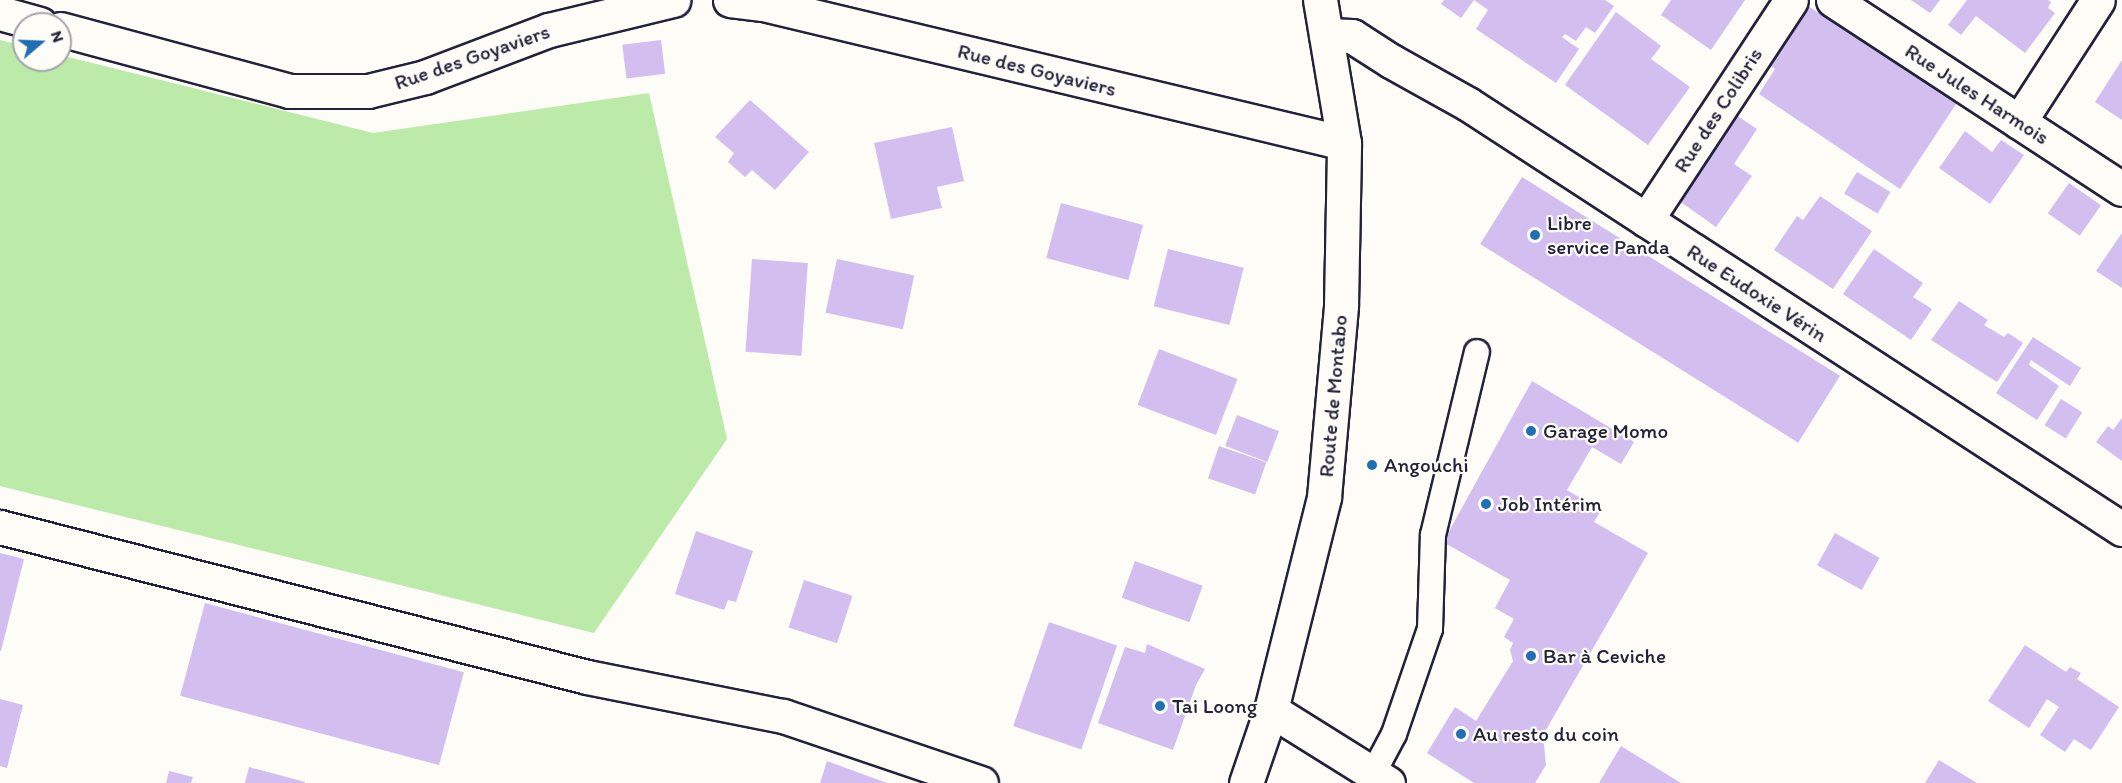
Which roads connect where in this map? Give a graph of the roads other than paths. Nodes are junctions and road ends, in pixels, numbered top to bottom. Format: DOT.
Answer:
graph roads {
  1 [pos="673,0"];
  2 [pos="730,0"];
  3 [pos="1320,0"];
  4 [pos="1791,0"];
  5 [pos="1833,0"];
  6 [pos="2098,0"];
  7 [pos="72,32"];
  8 [pos="1326,35"];
  9 [pos="2019,122"];
  10 [pos="1344,143"];
  11 [pos="2122,189"];
  12 [pos="1646,220"];
  13 [pos="1477,352"];
  14 [pos="0,527"];
  15 [pos="2122,529"];
  16 [pos="1270,710"];
  17 [pos="1376,780"];
  18 [pos="981,783"];
  19 [pos="1246,783"];
  1 -- 7 [label="street, Rue des Goyaviers"];
  2 -- 10 [label="street, Rue des Goyaviers"];
  3 -- 8 [label="street, Route de Montabo"];
  4 -- 12 [label="street, Rue des Colibris"];
  5 -- 9 [label="street, Rue Jules Harmois"];
  6 -- 9 [label="street"];
  8 -- 10 [label="street, Route de Montabo"];
  8 -- 12 [label="street, Rue Eudoxie Vérin"];
  9 -- 11 [label="street, Rue Jules Harmois"];
  10 -- 16 [label="street, Route de Montabo"];
  12 -- 15 [label="street, Rue Eudoxie Vérin"];
  13 -- 17 [label="lane"];
  14 -- 18 [label="street"];
  16 -- 17 [label="street"];
  16 -- 19 [label="street, Route de Montabo"];
}
